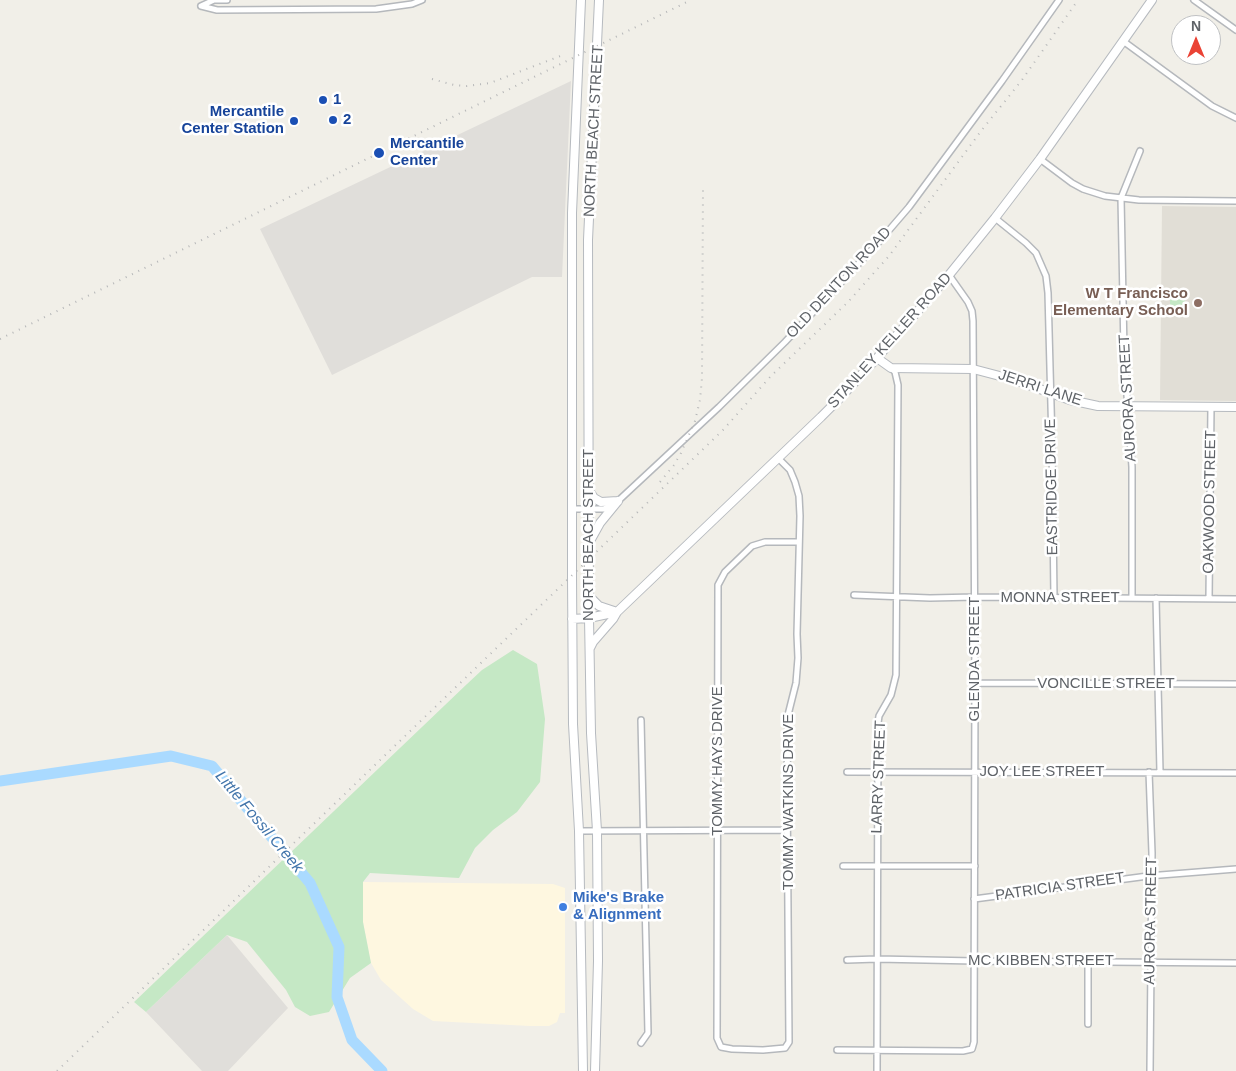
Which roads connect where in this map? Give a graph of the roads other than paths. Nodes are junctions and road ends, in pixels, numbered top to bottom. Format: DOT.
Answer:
graph roads {
  1 [pos="227,0"];
  2 [pos="422,0"];
  3 [pos="581,0"];
  4 [pos="599,0"];
  5 [pos="1059,0"];
  6 [pos="1152,0"];
  7 [pos="1194,0"];
  8 [pos="1236,30"];
  9 [pos="1123,41"];
  10 [pos="1236,118"];
  11 [pos="1140,151"];
  12 [pos="1040,159"];
  13 [pos="1121,198"];
  14 [pos="1236,201"];
  15 [pos="572,213"];
  16 [pos="589,213"];
  17 [pos="995,218"];
  18 [pos="949,275"];
  19 [pos="572,339"];
  20 [pos="589,339"];
  21 [pos="877,358"];
  22 [pos="890,368"];
  23 [pos="973,369"];
  24 [pos="1050,392"];
  25 [pos="1127,406"];
  26 [pos="1211,406"];
  27 [pos="1236,407"];
  28 [pos="778,458"];
  29 [pos="590,490"];
  30 [pos="618,501"];
  31 [pos="572,509"];
  32 [pos="590,509"];
  33 [pos="590,542"];
  34 [pos="799,542"];
  35 [pos="854,595"];
  36 [pos="589,596"];
  37 [pos="897,597"];
  38 [pos="974,597"];
  39 [pos="1054,598"];
  40 [pos="1132,598"];
  41 [pos="1156,598"];
  42 [pos="1209,599"];
  43 [pos="1236,599"];
  44 [pos="617,612"];
  45 [pos="589,618"];
  46 [pos="572,619"];
  47 [pos="589,650"];
  48 [pos="975,683"];
  49 [pos="1158,684"];
  50 [pos="1236,684"];
  51 [pos="641,720"];
  52 [pos="975,771"];
  53 [pos="847,772"];
  54 [pos="877,772"];
  55 [pos="1149,772"];
  56 [pos="1160,772"];
  57 [pos="1236,773"];
  58 [pos="787,830"];
  59 [pos="579,831"];
  60 [pos="597,831"];
  61 [pos="718,831"];
  62 [pos="644,832"];
  63 [pos="844,866"];
  64 [pos="877,866"];
  65 [pos="975,866"];
  66 [pos="1236,869"];
  67 [pos="1151,876"];
  68 [pos="974,899"];
  69 [pos="877,959"];
  70 [pos="847,960"];
  71 [pos="580,961"];
  72 [pos="598,961"];
  73 [pos="975,961"];
  74 [pos="1088,961"];
  75 [pos="1150,962"];
  76 [pos="1236,963"];
  77 [pos="1088,1024"];
  78 [pos="717,1038"];
  79 [pos="641,1044"];
  80 [pos="837,1050"];
  81 [pos="877,1050"];
  82 [pos="583,1071"];
  83 [pos="595,1071"];
  84 [pos="877,1071"];
  85 [pos="1150,1071"];
  1 -- 2 [label="street"];
  3 -- 15 [label="main road, NORTH BEACH STREET"];
  4 -- 16 [label="main road, NORTH BEACH STREET"];
  5 -- 30 [label="street, OLD DENTON ROAD"];
  6 -- 9 [label="main road, STANLEY KELLER ROAD"];
  7 -- 8 [label="street"];
  9 -- 10 [label="street"];
  9 -- 12 [label="main road, STANLEY KELLER ROAD"];
  11 -- 13 [label="street"];
  12 -- 13 [label="street"];
  12 -- 17 [label="main road, STANLEY KELLER ROAD"];
  13 -- 14 [label="street"];
  13 -- 25 [label="street, AURORA STREET"];
  15 -- 16 [label="main road"];
  15 -- 19 [label="main road, NORTH BEACH STREET"];
  16 -- 20 [label="main road, NORTH BEACH STREET"];
  17 -- 18 [label="main road, STANLEY KELLER ROAD"];
  17 -- 24 [label="street, EASTRIDGE DRIVE"];
  18 -- 21 [label="main road, STANLEY KELLER ROAD"];
  18 -- 23 [label="street, GLENDA STREET"];
  19 -- 20 [label="main road"];
  19 -- 31 [label="main road, NORTH BEACH STREET"];
  20 -- 29 [label="main road, NORTH BEACH STREET"];
  21 -- 22 [label="main road"];
  21 -- 28 [label="main road, STANLEY KELLER ROAD"];
  22 -- 23 [label="main road, JERRI LANE"];
  22 -- 37 [label="street, LARRY STREET"];
  23 -- 24 [label="main road, JERRI LANE"];
  23 -- 38 [label="street, GLENDA STREET"];
  24 -- 25 [label="main road, JERRI LANE"];
  24 -- 39 [label="street, EASTRIDGE DRIVE"];
  25 -- 26 [label="main road, JERRI LANE"];
  25 -- 40 [label="street, AURORA STREET"];
  26 -- 27 [label="main road, JERRI LANE"];
  26 -- 42 [label="street, OAKWOOD STREET"];
  28 -- 34 [label="street, TOMMY WATKINS DRIVE"];
  28 -- 44 [label="main road, STANLEY KELLER ROAD"];
  29 -- 30 [label="main road"];
  29 -- 32 [label="main road, NORTH BEACH STREET"];
  30 -- 32 [label="street, OLD DENTON ROAD"];
  30 -- 33 [label="main road"];
  31 -- 32 [label="street, OLD DENTON ROAD"];
  31 -- 46 [label="main road, NORTH BEACH STREET"];
  32 -- 33 [label="main road, NORTH BEACH STREET"];
  33 -- 36 [label="main road, NORTH BEACH STREET"];
  34 -- 58 [label="street, TOMMY WATKINS DRIVE"];
  34 -- 61 [label="street, TOMMY HAYS DRIVE"];
  35 -- 37 [label="street, MONNA STREET"];
  36 -- 44 [label="main road"];
  36 -- 45 [label="main road, NORTH BEACH STREET"];
  37 -- 38 [label="street, MONNA STREET"];
  37 -- 54 [label="street, LARRY STREET"];
  38 -- 39 [label="street, MONNA STREET"];
  38 -- 48 [label="street, GLENDA STREET"];
  39 -- 40 [label="street, MONNA STREET"];
  40 -- 41 [label="street, MONNA STREET"];
  41 -- 42 [label="street, MONNA STREET"];
  41 -- 49 [label="street"];
  42 -- 43 [label="street, MONNA STREET"];
  44 -- 45 [label="main road"];
  44 -- 47 [label="main road, STANLEY KELLER ROAD"];
  45 -- 46 [label="main road"];
  45 -- 47 [label="main road, NORTH BEACH STREET"];
  46 -- 59 [label="main road, NORTH BEACH STREET"];
  47 -- 60 [label="main road, NORTH BEACH STREET"];
  48 -- 49 [label="street, VONCILLE STREET"];
  48 -- 52 [label="street, GLENDA STREET"];
  49 -- 50 [label="street, VONCILLE STREET"];
  49 -- 56 [label="street"];
  51 -- 62 [label="street"];
  52 -- 54 [label="street, JOY LEE STREET"];
  52 -- 55 [label="street, JOY LEE STREET"];
  52 -- 65 [label="street, GLENDA STREET"];
  53 -- 54 [label="street, JOY LEE STREET"];
  54 -- 64 [label="street, LARRY STREET"];
  55 -- 56 [label="street, JOY LEE STREET"];
  55 -- 67 [label="street, AURORA STREET"];
  56 -- 57 [label="street, JOY LEE STREET"];
  58 -- 61 [label="street"];
  58 -- 78 [label="street, TOMMY WATKINS DRIVE"];
  59 -- 60 [label="street"];
  59 -- 71 [label="main road, NORTH BEACH STREET"];
  60 -- 62 [label="street"];
  60 -- 72 [label="main road, NORTH BEACH STREET"];
  61 -- 62 [label="street"];
  61 -- 78 [label="street, TOMMY HAYS DRIVE"];
  62 -- 79 [label="street"];
  63 -- 64 [label="street"];
  64 -- 65 [label="street"];
  64 -- 69 [label="street, LARRY STREET"];
  65 -- 68 [label="street, GLENDA STREET"];
  66 -- 67 [label="street, PATRICIA STREET"];
  67 -- 68 [label="street, PATRICIA STREET"];
  67 -- 75 [label="street, AURORA STREET"];
  68 -- 73 [label="street, GLENDA STREET"];
  69 -- 70 [label="street, MC KIBBEN STREET"];
  69 -- 73 [label="street, MC KIBBEN STREET"];
  69 -- 81 [label="street, LARRY STREET"];
  71 -- 72 [label="main road"];
  71 -- 82 [label="main road, NORTH BEACH STREET"];
  72 -- 83 [label="main road, NORTH BEACH STREET"];
  73 -- 74 [label="street, MC KIBBEN STREET"];
  73 -- 81 [label="street, GLENDA STREET"];
  74 -- 75 [label="street, MC KIBBEN STREET"];
  74 -- 77 [label="street"];
  75 -- 76 [label="street, MC KIBBEN STREET"];
  75 -- 85 [label="street, AURORA STREET"];
  80 -- 81 [label="street"];
  81 -- 84 [label="street, LARRY STREET"];
}
